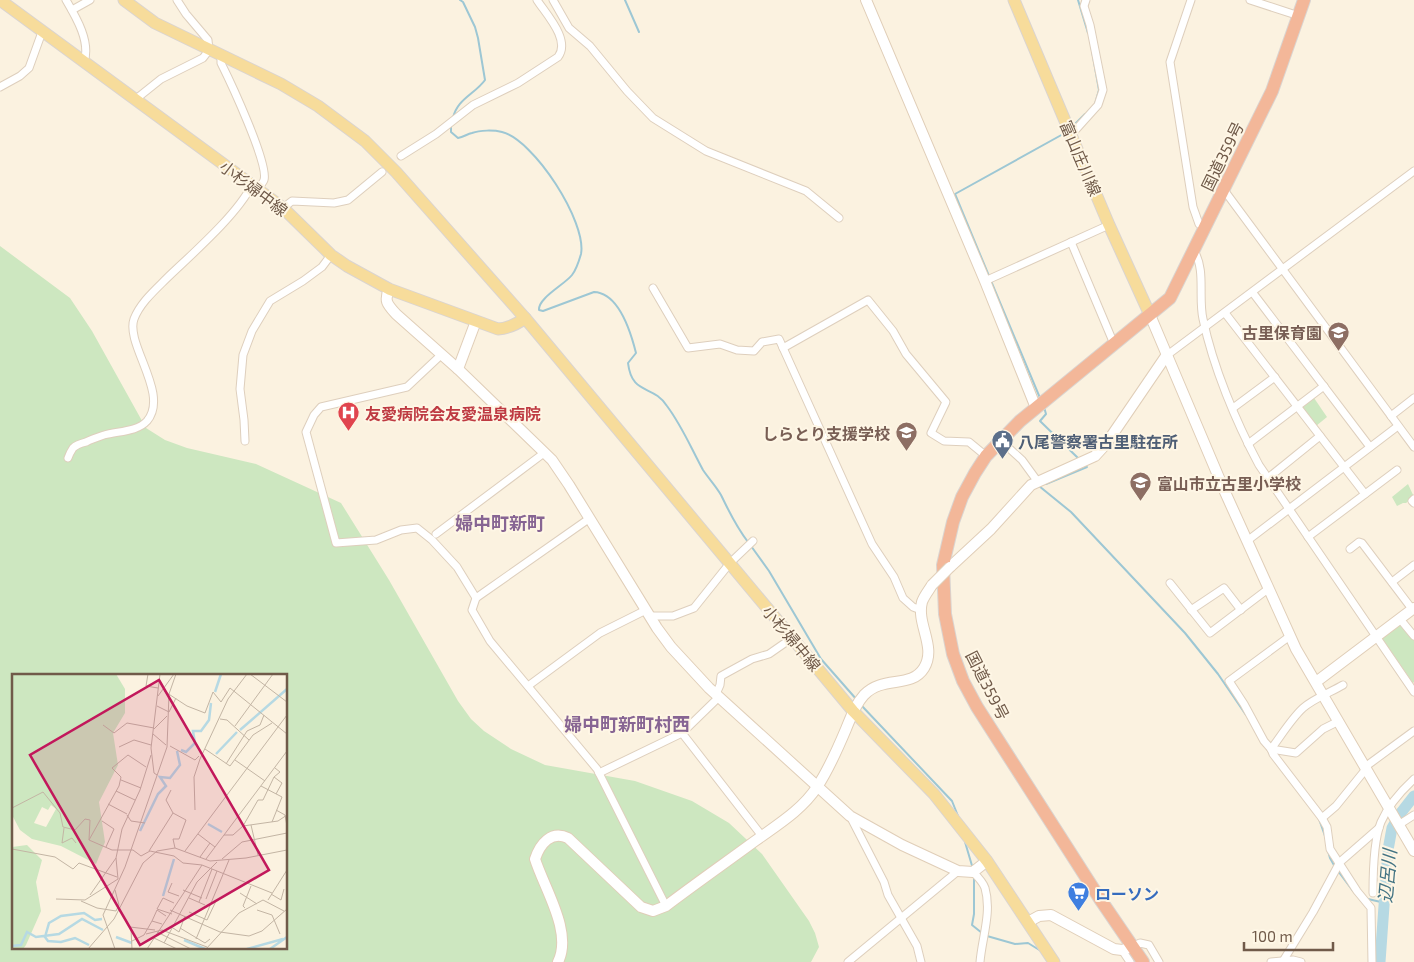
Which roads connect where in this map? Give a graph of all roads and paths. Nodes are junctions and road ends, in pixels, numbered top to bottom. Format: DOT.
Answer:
graph roads {
  1 [pos="0,0"];
  2 [pos="66,0"];
  3 [pos="90,0"];
  4 [pos="124,0"];
  5 [pos="177,0"];
  6 [pos="537,0"];
  7 [pos="552,0"];
  8 [pos="866,0"];
  9 [pos="1014,0"];
  10 [pos="1191,0"];
  11 [pos="1250,0"];
  12 [pos="1297,0"];
  13 [pos="1304,0"];
  14 [pos="1084,2"];
  15 [pos="72,10"];
  16 [pos="1293,14"];
  17 [pos="42,32"];
  18 [pos="209,50"];
  19 [pos="221,56"];
  20 [pos="84,62"];
  21 [pos="0,87"];
  22 [pos="136,100"];
  23 [pos="1071,135"];
  24 [pos="401,156"];
  25 [pos="1414,171"];
  26 [pos="382,172"];
  27 [pos="255,187"];
  28 [pos="1224,190"];
  29 [pos="283,208"];
  30 [pos="839,218"];
  31 [pos="1200,224"];
  32 [pos="1109,225"];
  33 [pos="1071,242"];
  34 [pos="1194,251"];
  35 [pos="331,255"];
  36 [pos="1283,270"];
  37 [pos="985,280"];
  38 [pos="653,288"];
  39 [pos="389,289"];
  40 [pos="1253,293"];
  41 [pos="1225,313"];
  42 [pos="1150,315"];
  43 [pos="525,318"];
  44 [pos="476,321"];
  45 [pos="1205,329"];
  46 [pos="1114,344"];
  47 [pos="783,348"];
  48 [pos="441,355"];
  49 [pos="1166,356"];
  50 [pos="458,368"];
  51 [pos="1274,377"];
  52 [pos="1324,386"];
  53 [pos="1414,398"];
  54 [pos="1297,407"];
  55 [pos="1036,408"];
  56 [pos="1233,408"];
  57 [pos="1391,416"];
  58 [pos="1398,426"];
  59 [pos="1320,436"];
  60 [pos="1000,440"];
  61 [pos="245,441"];
  62 [pos="1248,444"];
  63 [pos="1370,447"];
  64 [pos="1414,447"];
  65 [pos="544,453"];
  66 [pos="986,456"];
  67 [pos="68,458"];
  68 [pos="1343,466"];
  69 [pos="1397,470"];
  70 [pos="1268,478"];
  71 [pos="1038,482"];
  72 [pos="1365,494"];
  73 [pos="1414,499"];
  74 [pos="1414,503"];
  75 [pos="1289,508"];
  76 [pos="590,518"];
  77 [pos="436,534"];
  78 [pos="1308,537"];
  79 [pos="754,541"];
  80 [pos="1247,541"];
  81 [pos="1350,549"];
  82 [pos="730,563"];
  83 [pos="1414,565"];
  84 [pos="1392,582"];
  85 [pos="1170,583"];
  86 [pos="1268,589"];
  87 [pos="476,598"];
  88 [pos="1413,609"];
  89 [pos="921,610"];
  90 [pos="1191,610"];
  91 [pos="1241,610"];
  92 [pos="647,614"];
  93 [pos="1400,619"];
  94 [pos="1290,636"];
  95 [pos="1377,636"];
  96 [pos="1414,636"];
  97 [pos="792,638"];
  98 [pos="1316,682"];
  99 [pos="1344,685"];
  100 [pos="528,686"];
  101 [pos="1414,692"];
  102 [pos="717,695"];
  103 [pos="1325,696"];
  104 [pos="853,711"];
  105 [pos="1339,721"];
  106 [pos="1414,731"];
  107 [pos="682,733"];
  108 [pos="1271,749"];
  109 [pos="1366,768"];
  110 [pos="599,773"];
  111 [pos="1414,779"];
  112 [pos="817,787"];
  113 [pos="1389,808"];
  114 [pos="1414,815"];
  115 [pos="850,816"];
  116 [pos="1322,818"];
  117 [pos="1400,824"];
  118 [pos="1379,828"];
  119 [pos="762,836"];
  120 [pos="1414,851"];
  121 [pos="987,861"];
  122 [pos="1338,864"];
  123 [pos="958,871"];
  124 [pos="973,872"];
  125 [pos="1372,893"];
  126 [pos="666,906"];
  127 [pos="900,918"];
  128 [pos="1028,922"];
  129 [pos="1127,949"];
  130 [pos="1283,961"];
  131 [pos="558,962"];
  132 [pos="848,962"];
  133 [pos="921,962"];
  134 [pos="980,962"];
  135 [pos="1054,962"];
  136 [pos="1130,962"];
  137 [pos="1143,962"];
  138 [pos="1159,962"];
  139 [pos="1271,962"];
  140 [pos="1301,962"];
  141 [pos="1372,962"];
  1 -- 17 [label="main road, 小杉婦中線"];
  2 -- 15 [label="street"];
  3 -- 15 [label="street"];
  4 -- 18 [label="main road, 小杉婦中線"];
  5 -- 18 [label="street"];
  6 -- 24 [label="street"];
  7 -- 30 [label="street"];
  8 -- 37 [label="street"];
  9 -- 23 [label="main road, 富山庄川線"];
  10 -- 31 [label="street"];
  11 -- 16 [label="street"];
  12 -- 16 [label="highway, 国道359号"];
  13 -- 28 [label="highway, 国道359号"];
  14 -- 23 [label="street"];
  15 -- 20 [label="street"];
  16 -- 31 [label="highway, 国道359号"];
  17 -- 20 [label="main road, 小杉婦中線"];
  17 -- 21 [label="street"];
  18 -- 19 [label="main road, 小杉婦中線"];
  18 -- 22 [label="street"];
  19 -- 27 [label="street"];
  19 -- 43 [label="main road, 小杉婦中線"];
  20 -- 22 [label="main road, 小杉婦中線"];
  22 -- 27 [label="main road, 小杉婦中線"];
  23 -- 32 [label="main road, 富山庄川線"];
  25 -- 36 [label="street"];
  26 -- 29 [label="street"];
  27 -- 29 [label="main road, 小杉婦中線"];
  27 -- 67 [label="street"];
  28 -- 34 [label="highway, 国道359号"];
  28 -- 36 [label="street"];
  29 -- 35 [label="main road, 小杉婦中線"];
  31 -- 42 [label="highway, 国道359号"];
  32 -- 33 [label="street"];
  32 -- 42 [label="main road, 富山庄川線"];
  33 -- 37 [label="street"];
  33 -- 46 [label="street"];
  34 -- 42 [label="highway, 国道359号"];
  34 -- 45 [label="street"];
  35 -- 39 [label="main road, 小杉婦中線"];
  35 -- 61 [label="street"];
  36 -- 40 [label="street"];
  36 -- 57 [label="street"];
  37 -- 55 [label="street"];
  38 -- 47 [label="street"];
  39 -- 44 [label="main road, 小杉婦中線"];
  39 -- 48 [label="street"];
  40 -- 41 [label="street"];
  40 -- 52 [label="street"];
  41 -- 45 [label="street"];
  41 -- 51 [label="street"];
  42 -- 46 [label="highway, 国道359号"];
  42 -- 49 [label="street"];
  43 -- 44 [label="main road, 小杉婦中線"];
  43 -- 82 [label="main road, 小杉婦中線"];
  44 -- 50 [label="street"];
  45 -- 49 [label="street"];
  45 -- 56 [label="street"];
  46 -- 55 [label="highway, 国道359号"];
  47 -- 66 [label="street"];
  47 -- 89 [label="street"];
  48 -- 50 [label="street"];
  48 -- 87 [label="street"];
  49 -- 71 [label="street"];
  49 -- 80 [label="street"];
  50 -- 65 [label="street"];
  51 -- 54 [label="street"];
  51 -- 56 [label="street"];
  52 -- 54 [label="street"];
  52 -- 63 [label="street"];
  53 -- 57 [label="street"];
  54 -- 59 [label="street"];
  54 -- 62 [label="street"];
  55 -- 60 [label="highway, 国道359号"];
  56 -- 62 [label="street"];
  57 -- 58 [label="street"];
  58 -- 63 [label="street"];
  58 -- 64 [label="street"];
  59 -- 68 [label="street"];
  59 -- 70 [label="street"];
  60 -- 66 [label="highway, 国道359号"];
  60 -- 71 [label="street"];
  62 -- 70 [label="street"];
  63 -- 68 [label="street"];
  65 -- 76 [label="street"];
  65 -- 77 [label="street"];
  66 -- 129 [label="highway, 国道359号"];
  68 -- 72 [label="street"];
  68 -- 75 [label="street"];
  69 -- 72 [label="street"];
  70 -- 75 [label="street"];
  71 -- 89 [label="street, bridge"];
  72 -- 78 [label="street"];
  73 -- 74 [label="street"];
  75 -- 78 [label="street"];
  75 -- 80 [label="street"];
  76 -- 87 [label="street"];
  76 -- 92 [label="street"];
  78 -- 95 [label="street"];
  79 -- 82 [label="street"];
  80 -- 86 [label="street"];
  81 -- 84 [label="street"];
  82 -- 92 [label="street"];
  82 -- 97 [label="main road, 小杉婦中線"];
  83 -- 84 [label="street"];
  84 -- 88 [label="street"];
  85 -- 90 [label="street"];
  86 -- 91 [label="street"];
  86 -- 94 [label="street"];
  87 -- 100 [label="street"];
  88 -- 93 [label="street"];
  89 -- 104 [label="street"];
  90 -- 91 [label="street"];
  90 -- 91 [label="street"];
  92 -- 100 [label="street"];
  92 -- 102 [label="street"];
  93 -- 95 [label="street"];
  93 -- 96 [label="street"];
  94 -- 98 [label="street"];
  94 -- 108 [label="street"];
  95 -- 98 [label="street"];
  95 -- 101 [label="street"];
  97 -- 102 [label="street"];
  97 -- 104 [label="main road, 小杉婦中線"];
  98 -- 103 [label="street"];
  99 -- 103 [label="street"];
  100 -- 110 [label="street"];
  102 -- 107 [label="street"];
  102 -- 112 [label="street"];
  103 -- 105 [label="street"];
  103 -- 108 [label="street"];
  104 -- 112 [label="street"];
  104 -- 121 [label="main road, 小杉婦中線"];
  105 -- 108 [label="street"];
  105 -- 109 [label="street"];
  106 -- 109 [label="street"];
  107 -- 110 [label="street"];
  107 -- 119 [label="street"];
  108 -- 116 [label="street"];
  109 -- 113 [label="street"];
  109 -- 116 [label="street"];
  110 -- 126 [label="street"];
  111 -- 113 [label="street"];
  112 -- 115 [label="street"];
  112 -- 119 [label="street"];
  113 -- 117 [label="street"];
  113 -- 118 [label="street"];
  114 -- 117 [label="street"];
  115 -- 123 [label="street"];
  115 -- 127 [label="street"];
  116 -- 122 [label="street"];
  117 -- 120 [label="street"];
  118 -- 122 [label="street"];
  118 -- 125 [label="street"];
  119 -- 126 [label="street"];
  121 -- 124 [label="street"];
  121 -- 128 [label="main road, 小杉婦中線"];
  122 -- 130 [label="street"];
  122 -- 141 [label="street"];
  123 -- 124 [label="street"];
  123 -- 127 [label="street"];
  124 -- 134 [label="street"];
  126 -- 131 [label="street"];
  127 -- 132 [label="street"];
  127 -- 133 [label="street"];
  128 -- 129 [label="street"];
  128 -- 135 [label="main road, 小杉婦中線"];
  129 -- 136 [label="street"];
  129 -- 137 [label="highway, 国道359号"];
  129 -- 138 [label="street"];
  130 -- 139 [label="street"];
  130 -- 140 [label="street"];
}
